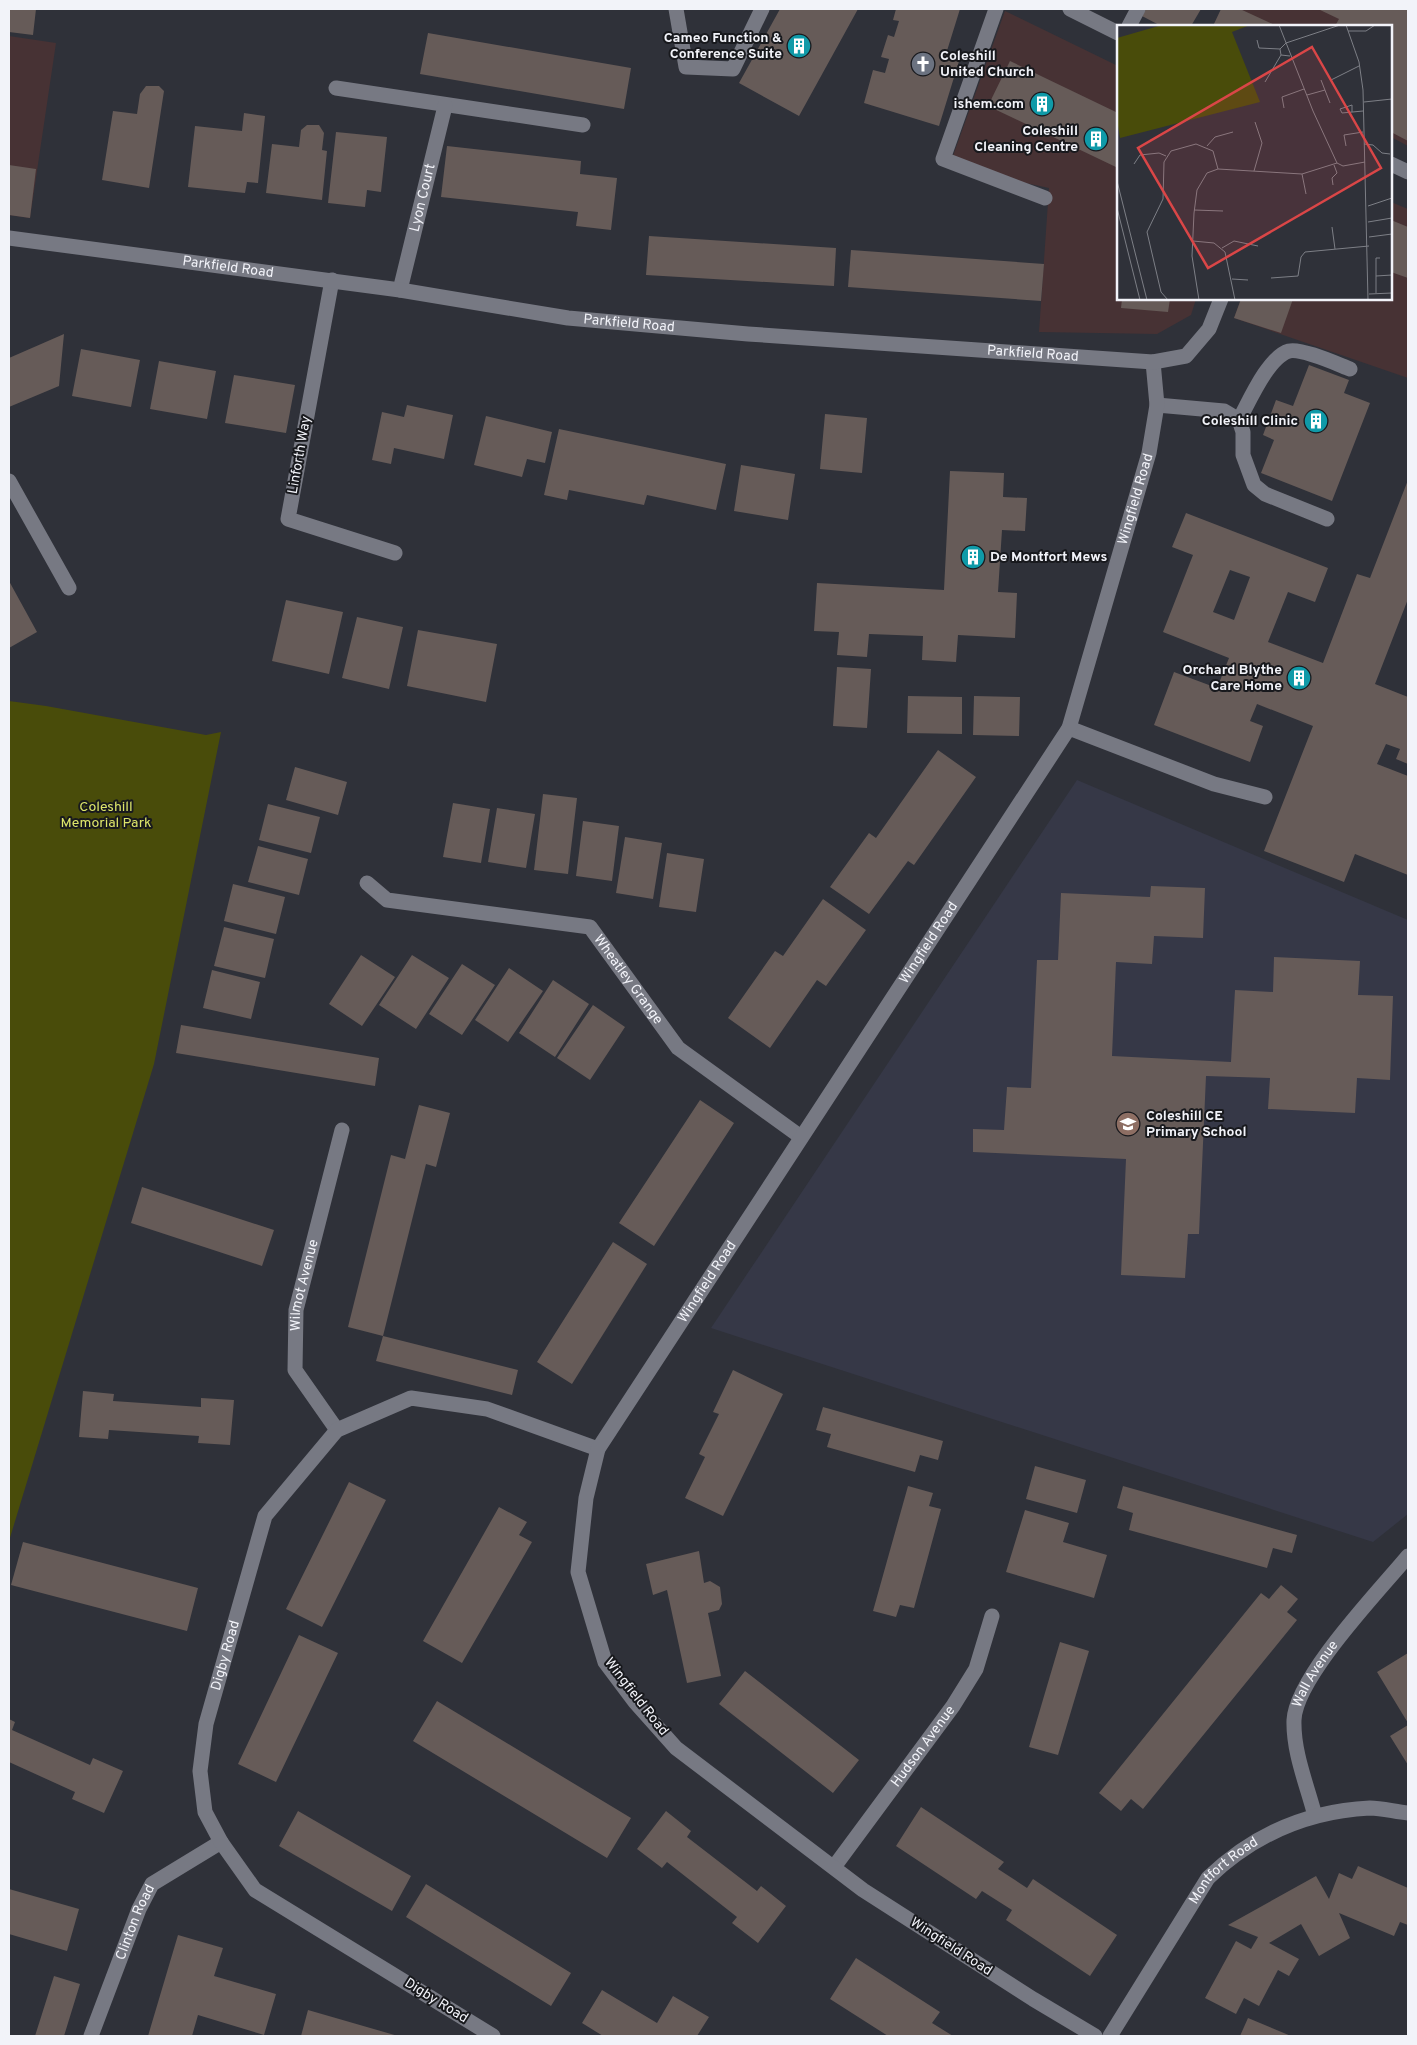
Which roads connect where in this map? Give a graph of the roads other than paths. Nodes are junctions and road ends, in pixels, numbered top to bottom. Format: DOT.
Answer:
graph roads {
  1 [pos="676,9"];
  2 [pos="762,9"];
  3 [pos="996,9"];
  4 [pos="1070,9"];
  5 [pos="1138,9"];
  6 [pos="1130,25"];
  7 [pos="1117,32"];
  8 [pos="336,88"];
  9 [pos="445,106"];
  10 [pos="584,125"];
  11 [pos="1392,164"];
  12 [pos="1408,172"];
  13 [pos="1045,198"];
  14 [pos="9,238"];
  15 [pos="332,280"];
  16 [pos="400,290"];
  17 [pos="1221,300"];
  18 [pos="1153,362"];
  19 [pos="1350,369"];
  20 [pos="1157,405"];
  21 [pos="1239,420"];
  22 [pos="9,481"];
  23 [pos="1327,519"];
  24 [pos="395,553"];
  25 [pos="69,588"];
  26 [pos="1069,728"];
  27 [pos="1265,797"];
  28 [pos="367,883"];
  29 [pos="342,1130"];
  30 [pos="801,1138"];
  31 [pos="337,1430"];
  32 [pos="598,1450"];
  33 [pos="1408,1556"];
  34 [pos="992,1616"];
  35 [pos="1408,1813"];
  36 [pos="1315,1816"];
  37 [pos="221,1842"];
  38 [pos="834,1867"];
  39 [pos="91,2036"];
  40 [pos="493,2036"];
  41 [pos="1095,2036"];
  42 [pos="1110,2036"];
  1 -- 2 [label="street"];
  3 -- 13 [label="street"];
  4 -- 7 [label="street"];
  5 -- 6 [label="street"];
  8 -- 9 [label="street"];
  9 -- 10 [label="street"];
  9 -- 16 [label="street, Lyon Court"];
  11 -- 12 [label="street"];
  14 -- 15 [label="street, Parkfield Road"];
  15 -- 16 [label="street, Parkfield Road"];
  15 -- 24 [label="street, Linforth Way"];
  16 -- 18 [label="street, Parkfield Road"];
  17 -- 18 [label="street, Parkfield Road"];
  18 -- 20 [label="street, Wingfield Road"];
  19 -- 21 [label="street"];
  20 -- 21 [label="street"];
  20 -- 26 [label="street, Wingfield Road"];
  21 -- 23 [label="street"];
  22 -- 25 [label="street"];
  26 -- 27 [label="street"];
  26 -- 30 [label="street, Wingfield Road"];
  28 -- 30 [label="street, Wheatley Grange"];
  29 -- 31 [label="street, Wilmot Avenue"];
  30 -- 32 [label="street, Wingfield Road"];
  31 -- 32 [label="street, Digby Road"];
  31 -- 37 [label="street, Digby Road"];
  32 -- 38 [label="street, Wingfield Road"];
  33 -- 36 [label="street, Wall Avenue"];
  34 -- 38 [label="street, Hudson Avenue"];
  35 -- 36 [label="street, Montfort Road"];
  36 -- 42 [label="street, Montfort Road"];
  37 -- 39 [label="street, Clinton Road"];
  37 -- 40 [label="street, Digby Road"];
  38 -- 41 [label="street, Wingfield Road"];
}
